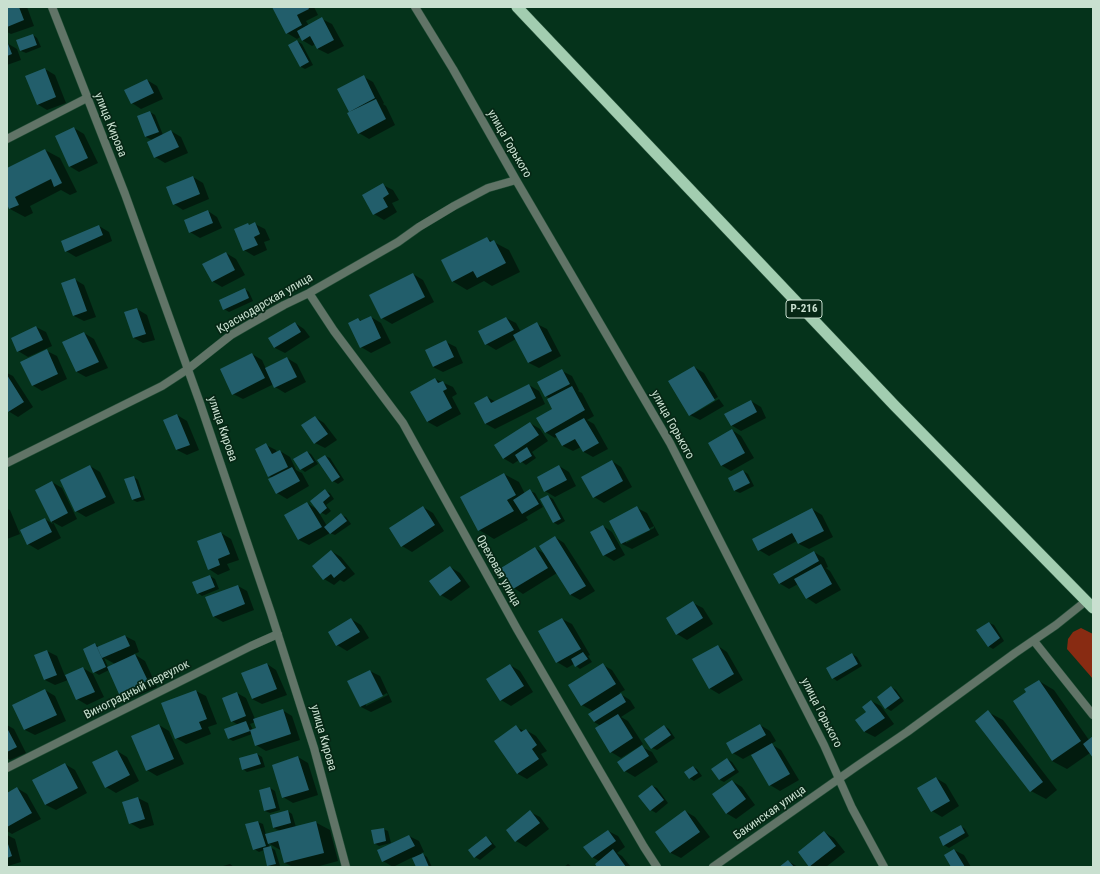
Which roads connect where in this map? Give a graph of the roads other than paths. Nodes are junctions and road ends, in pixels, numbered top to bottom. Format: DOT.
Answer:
graph roads {
  1 [pos="52,7"];
  2 [pos="415,7"];
  3 [pos="517,7"];
  4 [pos="87,98"];
  5 [pos="7,139"];
  6 [pos="516,180"];
  7 [pos="309,293"];
  8 [pos="188,369"];
  9 [pos="7,462"];
  10 [pos="1089,605"];
  11 [pos="278,634"];
  12 [pos="1034,641"];
  13 [pos="1093,715"];
  14 [pos="7,768"];
  15 [pos="839,778"];
  16 [pos="346,867"];
  17 [pos="657,867"];
  18 [pos="713,867"];
  19 [pos="884,867"];
  1 -- 4 [label="street, улица Кирова"];
  2 -- 6 [label="street, улица Горького"];
  3 -- 10 [label="highway, Р-216"];
  4 -- 5 [label="street"];
  4 -- 8 [label="street, улица Кирова"];
  6 -- 7 [label="street, Краснодарская улица"];
  6 -- 15 [label="street, улица Горького"];
  7 -- 8 [label="street, Краснодарская улица"];
  7 -- 17 [label="street, Ореховая улица"];
  8 -- 9 [label="street, Краснодарская улица"];
  8 -- 11 [label="street, улица Кирова"];
  10 -- 12 [label="street, Бакинская улица"];
  11 -- 14 [label="street, Виноградный переулок"];
  11 -- 16 [label="street, улица Кирова"];
  12 -- 13 [label="street"];
  12 -- 15 [label="street, Бакинская улица"];
  15 -- 18 [label="street, Бакинская улица"];
  15 -- 19 [label="street, улица Горького"];
}
